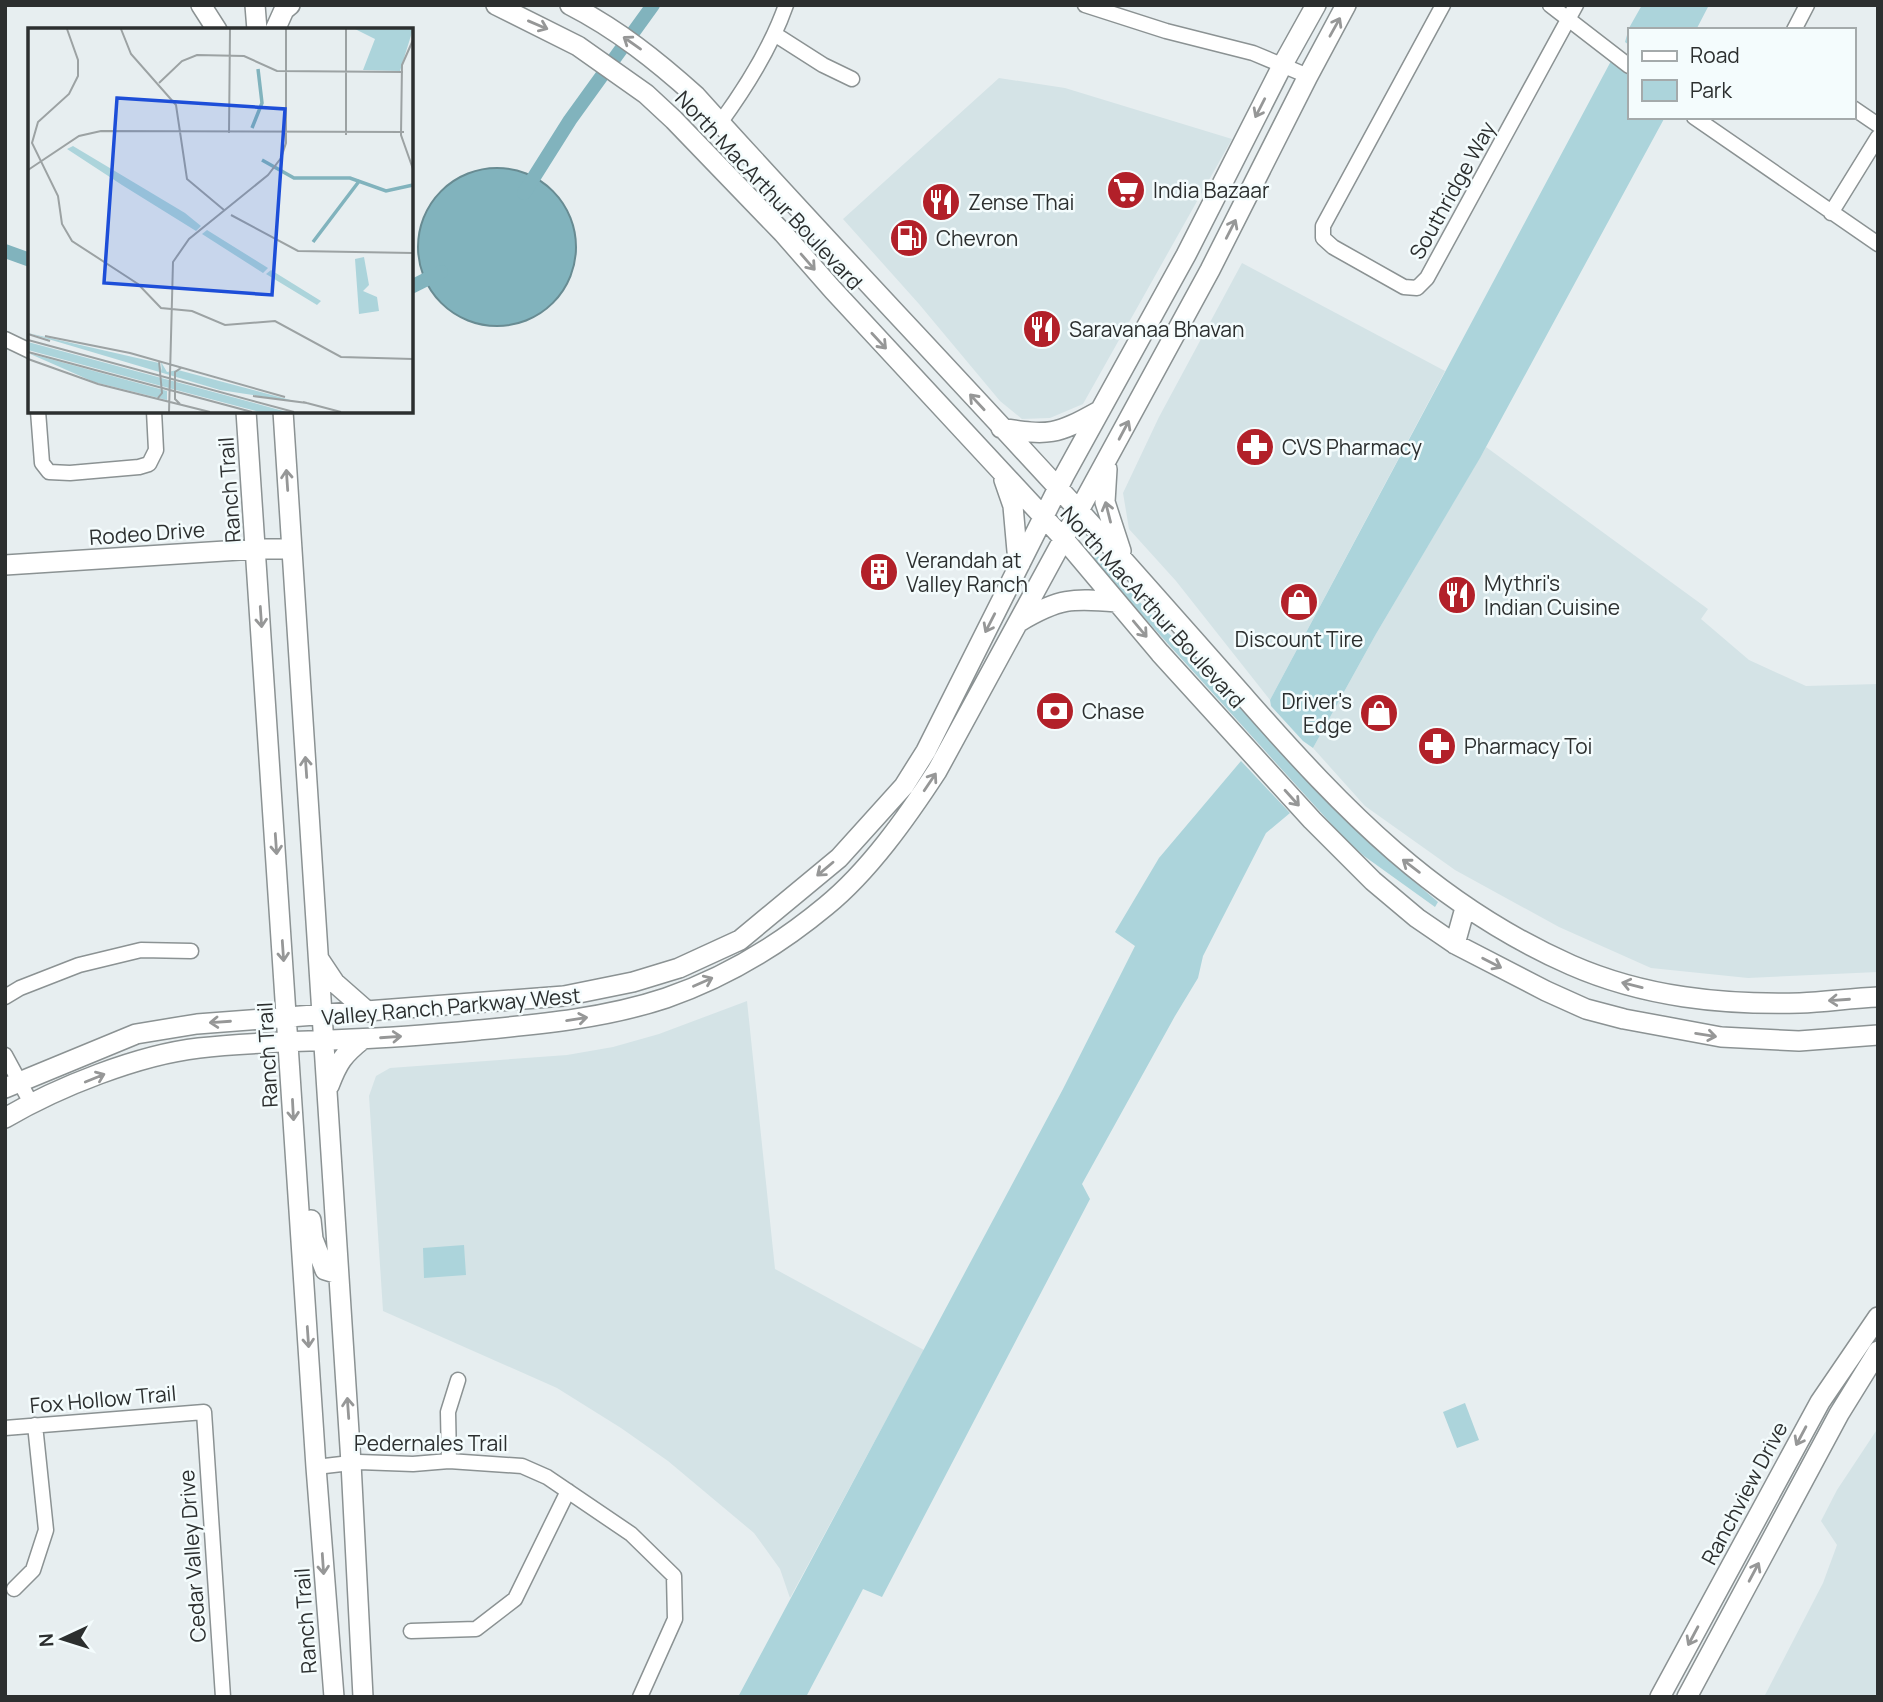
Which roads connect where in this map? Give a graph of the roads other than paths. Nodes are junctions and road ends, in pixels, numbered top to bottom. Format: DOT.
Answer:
graph roads {
  1 [pos="201,5"];
  2 [pos="221,5"];
  3 [pos="255,5"];
  4 [pos="290,5"];
  5 [pos="496,5"];
  6 [pos="570,5"];
  7 [pos="786,5"];
  8 [pos="1085,5"];
  9 [pos="1316,5"];
  10 [pos="1346,5"];
  11 [pos="1443,5"];
  12 [pos="1550,5"];
  13 [pos="1807,5"];
  14 [pos="1573,12"];
  15 [pos="216,28"];
  16 [pos="223,28"];
  17 [pos="257,28"];
  18 [pos="276,28"];
  19 [pos="1795,28"];
  20 [pos="776,35"];
  21 [pos="1628,65"];
  22 [pos="1282,66"];
  23 [pos="1308,76"];
  24 [pos="852,79"];
  25 [pos="1855,109"];
  26 [pos="1697,119"];
  27 [pos="720,123"];
  28 [pos="1878,125"];
  29 [pos="1878,137"];
  30 [pos="1831,213"];
  31 [pos="1878,244"];
  32 [pos="1186,255"];
  33 [pos="1210,270"];
  34 [pos="857,271"];
  35 [pos="833,290"];
  36 [pos="5,339"];
  37 [pos="28,350"];
  38 [pos="1100,411"];
  39 [pos="38,413"];
  40 [pos="154,413"];
  41 [pos="246,413"];
  42 [pos="282,413"];
  43 [pos="1001,428"];
  44 [pos="1108,460"];
  45 [pos="1001,472"];
  46 [pos="1057,489"];
  47 [pos="1079,511"];
  48 [pos="1044,519"];
  49 [pos="1064,539"];
  50 [pos="257,549"];
  51 [pos="292,549"];
  52 [pos="1124,562"];
  53 [pos="1020,564"];
  54 [pos="5,565"];
  55 [pos="1117,602"];
  56 [pos="1018,622"];
  57 [pos="873,820"];
  58 [pos="889,836"];
  59 [pos="1465,908"];
  60 [pos="1433,929"];
  61 [pos="1455,944"];
  62 [pos="191,951"];
  63 [pos="318,957"];
  64 [pos="632,982"];
  65 [pos="5,997"];
  66 [pos="1878,998"];
  67 [pos="638,1005"];
  68 [pos="368,1012"];
  69 [pos="321,1015"];
  70 [pos="288,1017"];
  71 [pos="1878,1035"];
  72 [pos="363,1039"];
  73 [pos="323,1041"];
  74 [pos="289,1042"];
  75 [pos="5,1055"];
  76 [pos="12,1084"];
  77 [pos="327,1093"];
  78 [pos="32,1103"];
  79 [pos="5,1118"];
  80 [pos="296,1165"];
  81 [pos="338,1275"];
  82 [pos="1878,1317"];
  83 [pos="1878,1351"];
  84 [pos="458,1380"];
  85 [pos="1834,1382"];
  86 [pos="1851,1394"];
  87 [pos="1820,1402"];
  88 [pos="204,1412"];
  89 [pos="1839,1415"];
  90 [pos="35,1425"];
  91 [pos="5,1428"];
  92 [pos="449,1461"];
  93 [pos="351,1463"];
  94 [pos="316,1467"];
  95 [pos="568,1491"];
  96 [pos="14,1589"];
  97 [pos="411,1632"];
  98 [pos="223,1697"];
  99 [pos="334,1697"];
  100 [pos="363,1697"];
  101 [pos="640,1697"];
  102 [pos="1660,1697"];
  103 [pos="1687,1697"];
  1 -- 15 [label="main road"];
  2 -- 16 [label="main road"];
  3 -- 17 [label="main road"];
  4 -- 18 [label="main road"];
  5 -- 35 [label="main road, North MacArthur Boulevard, one-way"];
  27 -- 6 [label="main road, North MacArthur Boulevard, one-way"];
  7 -- 20 [label="street"];
  8 -- 22 [label="street"];
  9 -- 22 [label="main road, Valley Ranch Parkway West"];
  23 -- 10 [label="main road, Valley Ranch Parkway West, one-way"];
  11 -- 14 [label="street, Southridge Way"];
  12 -- 14 [label="street"];
  13 -- 19 [label="street"];
  14 -- 21 [label="street"];
  20 -- 24 [label="street"];
  20 -- 27 [label="street"];
  22 -- 23 [label="street"];
  22 -- 32 [label="main road, Valley Ranch Parkway West, one-way"];
  33 -- 23 [label="main road, Valley Ranch Parkway West, one-way"];
  25 -- 28 [label="street"];
  26 -- 30 [label="street"];
  27 -- 34 [label="main road, North MacArthur Boulevard"];
  29 -- 30 [label="street"];
  30 -- 31 [label="street"];
  32 -- 33 [label="main road"];
  32 -- 38 [label="main road, Valley Ranch Parkway West"];
  44 -- 33 [label="main road, Valley Ranch Parkway West, one-way"];
  34 -- 35 [label="main road"];
  43 -- 34 [label="main road, North MacArthur Boulevard, one-way"];
  35 -- 45 [label="main road, North MacArthur Boulevard, one-way"];
  36 -- 37 [label="street"];
  38 -- 43 [label="main road"];
  38 -- 46 [label="main road, Valley Ranch Parkway West"];
  39 -- 40 [label="street"];
  41 -- 50 [label="main road, Ranch Trail"];
  51 -- 42 [label="main road, one-way"];
  43 -- 46 [label="main road, North MacArthur Boulevard"];
  44 -- 47 [label="main road, Valley Ranch Parkway West"];
  52 -- 44 [label="main road, one-way"];
  45 -- 48 [label="main road, North MacArthur Boulevard"];
  45 -- 53 [label="main road"];
  46 -- 47 [label="main road, North MacArthur Boulevard"];
  46 -- 48 [label="main road, Valley Ranch Parkway West"];
  47 -- 49 [label="main road, Valley Ranch Parkway West"];
  47 -- 52 [label="main road, North MacArthur Boulevard"];
  48 -- 49 [label="main road, North MacArthur Boulevard"];
  48 -- 53 [label="main road, Valley Ranch Parkway West"];
  49 -- 55 [label="main road, North MacArthur Boulevard"];
  49 -- 56 [label="main road, Valley Ranch Parkway West"];
  50 -- 51 [label="main road, Rodeo Drive"];
  50 -- 54 [label="main road, Rodeo Drive"];
  50 -- 70 [label="main road, Ranch Trail, one-way"];
  63 -- 51 [label="main road, one-way"];
  59 -- 52 [label="main road, North MacArthur Boulevard, one-way"];
  53 -- 57 [label="main road, Valley Ranch Parkway West, one-way"];
  55 -- 56 [label="main road"];
  55 -- 60 [label="main road, North MacArthur Boulevard, one-way"];
  58 -- 56 [label="main road, Valley Ranch Parkway West, one-way"];
  57 -- 58 [label="main road"];
  57 -- 64 [label="main road, Valley Ranch Parkway West, one-way"];
  67 -- 58 [label="main road, Valley Ranch Parkway West, one-way"];
  59 -- 60 [label="main road"];
  59 -- 61 [label="main road"];
  66 -- 59 [label="main road, North MacArthur Boulevard, one-way"];
  60 -- 61 [label="main road, North MacArthur Boulevard"];
  61 -- 71 [label="main road, North MacArthur Boulevard, one-way"];
  62 -- 65 [label="street"];
  63 -- 68 [label="main road"];
  63 -- 69 [label="main road"];
  64 -- 67 [label="main road"];
  64 -- 68 [label="main road, Valley Ranch Parkway West"];
  72 -- 67 [label="main road, Valley Ranch Parkway West, one-way"];
  68 -- 69 [label="main road, Valley Ranch Parkway West"];
  69 -- 70 [label="main road, Valley Ranch Parkway West"];
  69 -- 73 [label="main road"];
  70 -- 74 [label="main road, Ranch Trail"];
  70 -- 76 [label="main road, Valley Ranch Parkway West, one-way"];
  72 -- 73 [label="main road, Valley Ranch Parkway West"];
  72 -- 77 [label="main road"];
  73 -- 74 [label="main road, Valley Ranch Parkway West"];
  73 -- 77 [label="main road"];
  78 -- 74 [label="main road, Valley Ranch Parkway West, one-way"];
  74 -- 80 [label="main road, Ranch Trail, one-way"];
  75 -- 76 [label="street"];
  76 -- 78 [label="street"];
  77 -- 81 [label="main road"];
  78 -- 79 [label="main road, Valley Ranch Parkway West"];
  80 -- 81 [label="main road"];
  80 -- 94 [label="main road, Ranch Trail, one-way"];
  93 -- 81 [label="main road, one-way"];
  82 -- 85 [label="main road, Ranchview Drive"];
  83 -- 86 [label="main road"];
  84 -- 92 [label="street"];
  85 -- 86 [label="main road"];
  85 -- 87 [label="main road, Ranchview Drive"];
  86 -- 89 [label="main road"];
  87 -- 89 [label="main road"];
  87 -- 102 [label="main road, Ranchview Drive, one-way"];
  88 -- 90 [label="street, Fox Hollow Trail"];
  88 -- 98 [label="street, Cedar Valley Drive"];
  103 -- 89 [label="main road, one-way"];
  90 -- 91 [label="street, Fox Hollow Trail"];
  90 -- 96 [label="street"];
  92 -- 93 [label="street, Pedernales Trail"];
  92 -- 95 [label="street, Pedernales Trail"];
  93 -- 94 [label="street, Pedernales Trail"];
  93 -- 100 [label="main road"];
  94 -- 99 [label="main road, Ranch Trail, one-way"];
  95 -- 97 [label="street"];
  95 -- 101 [label="street, Pedernales Trail"];
}
